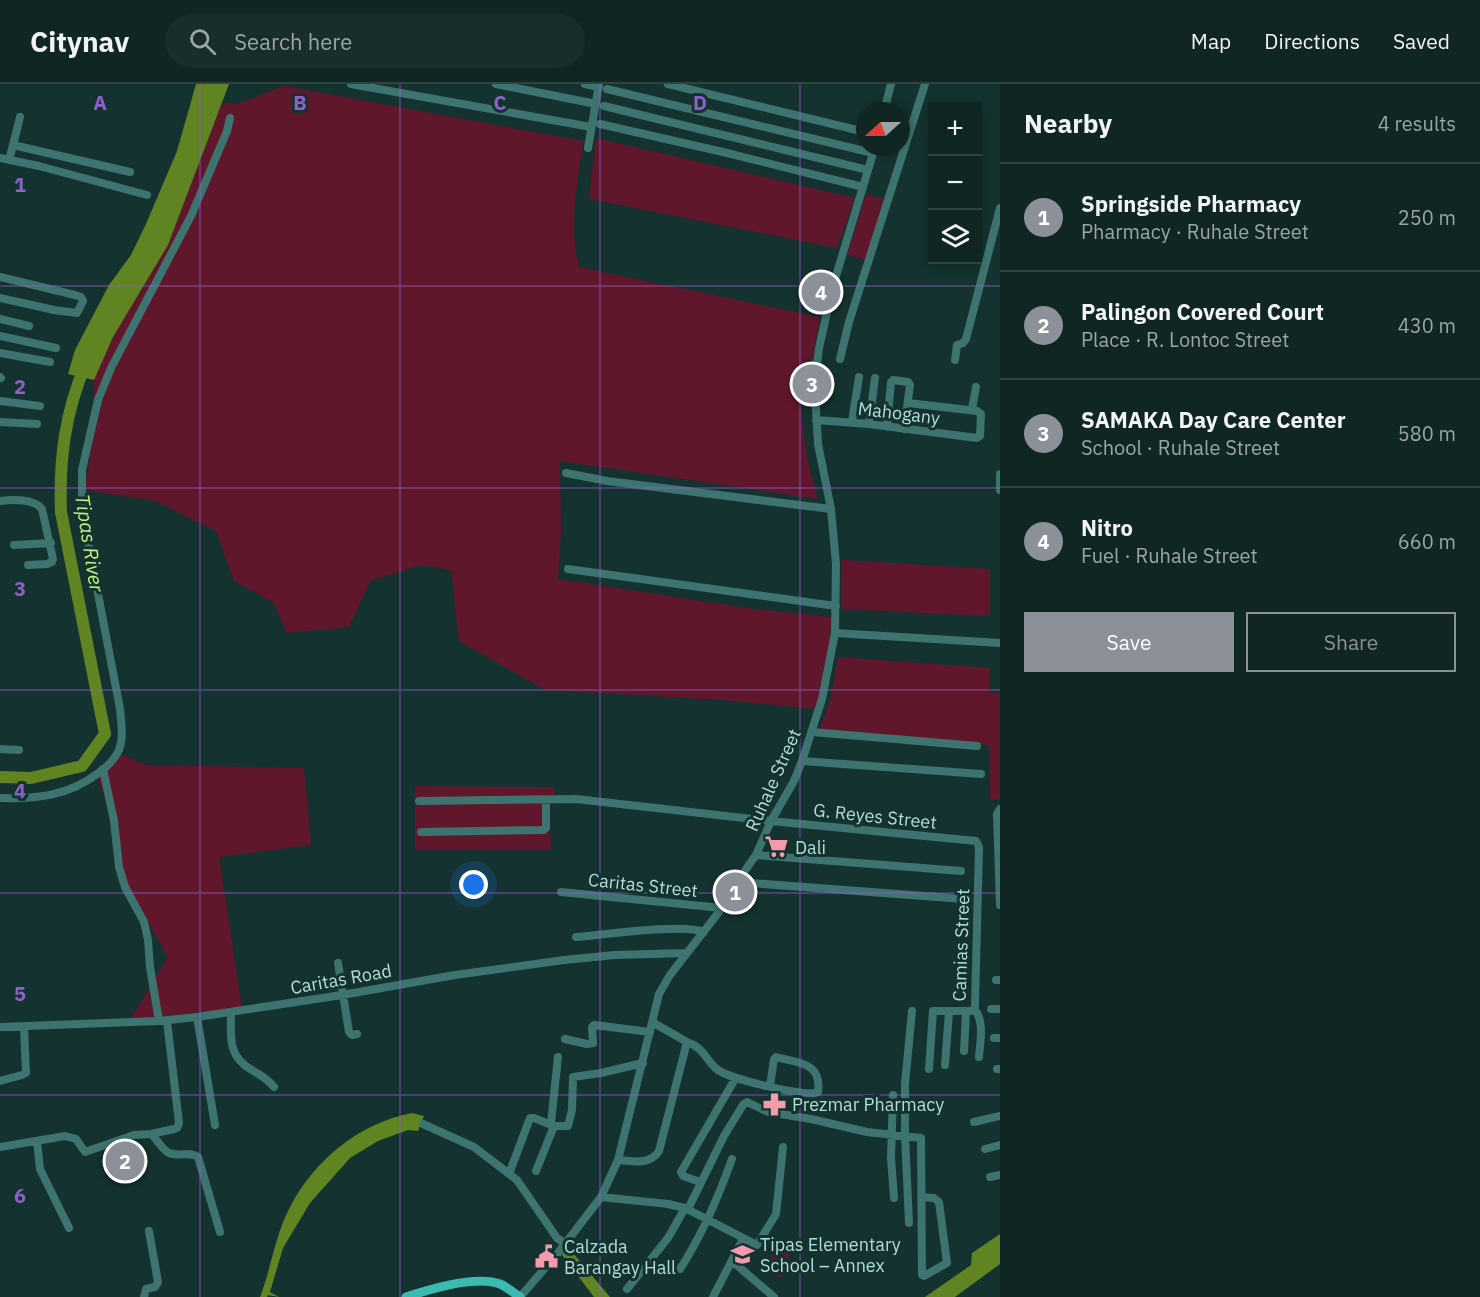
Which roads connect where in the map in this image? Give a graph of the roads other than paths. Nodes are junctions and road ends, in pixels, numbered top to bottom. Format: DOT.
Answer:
graph roads {
  1 [pos="351,84"];
  2 [pos="496,84"];
  3 [pos="585,84"];
  4 [pos="668,84"];
  5 [pos="891,84"];
  6 [pos="925,84"];
  7 [pos="601,87"];
  8 [pos="886,102"];
  9 [pos="600,105"];
  10 [pos="20,117"];
  11 [pos="230,118"];
  12 [pos="600,124"];
  13 [pos="591,127"];
  14 [pos="856,130"];
  15 [pos="13,145"];
  16 [pos="856,146"];
  17 [pos="588,148"];
  18 [pos="872,156"];
  19 [pos="0,158"];
  20 [pos="9,160"];
  21 [pos="868,170"];
  22 [pos="130,172"];
  23 [pos="864,187"];
  24 [pos="147,195"];
  25 [pos="1000,208"];
  26 [pos="0,276"];
  27 [pos="0,298"];
  28 [pos="0,319"];
  29 [pos="29,326"];
  30 [pos="0,336"];
  31 [pos="56,348"];
  32 [pos="0,353"];
  33 [pos="840,359"];
  34 [pos="955,360"];
  35 [pos="50,362"];
  36 [pos="859,377"];
  37 [pos="875,378"];
  38 [pos="976,387"];
  39 [pos="0,401"];
  40 [pos="908,403"];
  41 [pos="40,406"];
  42 [pos="972,409"];
  43 [pos="816,420"];
  44 [pos="0,422"];
  45 [pos="852,422"];
  46 [pos="37,424"];
  47 [pos="869,424"];
  48 [pos="887,427"];
  49 [pos="904,429"];
  50 [pos="566,473"];
  51 [pos="1000,474"];
  52 [pos="1000,490"];
  53 [pos="0,501"];
  54 [pos="831,509"];
  55 [pos="51,543"];
  56 [pos="14,545"];
  57 [pos="28,565"];
  58 [pos="568,569"];
  59 [pos="836,606"];
  60 [pos="835,633"];
  61 [pos="1000,643"];
  62 [pos="812,732"];
  63 [pos="977,746"];
  64 [pos="0,749"];
  65 [pos="20,750"];
  66 [pos="802,761"];
  67 [pos="103,769"];
  68 [pos="981,774"];
  69 [pos="0,798"];
  70 [pos="546,800"];
  71 [pos="419,801"];
  72 [pos="1000,809"];
  73 [pos="771,821"];
  74 [pos="420,832"];
  75 [pos="976,841"];
  76 [pos="756,855"];
  77 [pos="999,857"];
  78 [pos="962,871"];
  79 [pos="737,882"];
  80 [pos="561,892"];
  81 [pos="964,899"];
  82 [pos="1000,905"];
  83 [pos="722,908"];
  84 [pos="704,932"];
  85 [pos="576,937"];
  86 [pos="687,953"];
  87 [pos="338,963"];
  88 [pos="342,995"];
  89 [pos="974,1009"];
  90 [pos="991,1009"];
  91 [pos="1000,1009"];
  92 [pos="912,1011"];
  93 [pos="231,1012"];
  94 [pos="949,1012"];
  95 [pos="966,1012"];
  96 [pos="197,1017"];
  97 [pos="163,1021"];
  98 [pos="652,1022"];
  99 [pos="0,1027"];
  100 [pos="24,1027"];
  101 [pos="650,1032"];
  102 [pos="357,1034"];
  103 [pos="565,1039"];
  104 [pos="687,1042"];
  105 [pos="964,1050"];
  106 [pos="558,1057"];
  107 [pos="980,1057"];
  108 [pos="643,1063"];
  109 [pos="945,1065"];
  110 [pos="929,1069"];
  111 [pos="735,1079"];
  112 [pos="0,1081"];
  113 [pos="770,1086"];
  114 [pos="274,1087"];
  115 [pos="893,1095"];
  116 [pos="1000,1116"];
  117 [pos="974,1122"];
  118 [pos="423,1124"];
  119 [pos="552,1124"];
  120 [pos="215,1125"];
  121 [pos="151,1134"];
  122 [pos="893,1135"];
  123 [pos="905,1136"];
  124 [pos="37,1141"];
  125 [pos="1000,1145"];
  126 [pos="0,1147"];
  127 [pos="783,1147"];
  128 [pos="985,1149"];
  129 [pos="732,1159"];
  130 [pos="618,1160"];
  131 [pos="536,1171"];
  132 [pos="509,1174"];
  133 [pos="1000,1175"];
  134 [pos="990,1178"];
  135 [pos="700,1182"];
  136 [pos="601,1197"];
  137 [pos="922,1197"];
  138 [pos="894,1198"];
  139 [pos="686,1208"];
  140 [pos="708,1220"];
  141 [pos="909,1223"];
  142 [pos="69,1228"];
  143 [pos="149,1231"];
  144 [pos="220,1232"];
  145 [pos="743,1239"];
  146 [pos="565,1244"];
  147 [pos="732,1262"];
  148 [pos="680,1269"];
  149 [pos="627,1288"];
  150 [pos="144,1297"];
  151 [pos="406,1297"];
  152 [pos="520,1297"];
  153 [pos="713,1297"];
  154 [pos="774,1297"];
  1 -- 13 [label="street"];
  2 -- 9 [label="street"];
  3 -- 7 [label="street"];
  4 -- 14 [label="street"];
  5 -- 8 [label="street"];
  6 -- 33 [label="street"];
  7 -- 9 [label="street"];
  7 -- 16 [label="street"];
  9 -- 13 [label="street"];
  9 -- 21 [label="street"];
  10 -- 15 [label="street"];
  11 -- 67 [label="street"];
  12 -- 23 [label="street"];
  13 -- 17 [label="street"];
  15 -- 20 [label="street"];
  15 -- 22 [label="street"];
  18 -- 21 [label="street, Ruhale Street"];
  19 -- 20 [label="street"];
  20 -- 24 [label="street"];
  21 -- 23 [label="street, Ruhale Street"];
  23 -- 43 [label="street, Ruhale Street"];
  25 -- 34 [label="street"];
  26 -- 27 [label="street"];
  28 -- 29 [label="street"];
  30 -- 31 [label="street"];
  32 -- 35 [label="street"];
  36 -- 45 [label="street"];
  37 -- 47 [label="street"];
  38 -- 42 [label="street"];
  39 -- 41 [label="street"];
  40 -- 42 [label="street"];
  40 -- 48 [label="street"];
  40 -- 49 [label="street"];
  42 -- 49 [label="street, Mahogany"];
  43 -- 45 [label="street, Mahogany"];
  43 -- 54 [label="street, Ruhale Street"];
  44 -- 46 [label="street"];
  45 -- 47 [label="street, Mahogany"];
  47 -- 48 [label="street, Mahogany"];
  48 -- 49 [label="street, Mahogany"];
  50 -- 54 [label="street"];
  51 -- 52 [label="street"];
  53 -- 55 [label="street"];
  54 -- 59 [label="street, Ruhale Street"];
  55 -- 56 [label="street"];
  55 -- 57 [label="street"];
  58 -- 59 [label="street"];
  59 -- 60 [label="street, Ruhale Street"];
  60 -- 61 [label="street"];
  60 -- 62 [label="street, Ruhale Street"];
  62 -- 63 [label="street"];
  62 -- 66 [label="street, Ruhale Street"];
  64 -- 65 [label="street"];
  66 -- 68 [label="street"];
  66 -- 73 [label="street, Ruhale Street"];
  67 -- 69 [label="street"];
  67 -- 97 [label="street"];
  70 -- 71 [label="street, G. Reyes Street"];
  70 -- 73 [label="street, G. Reyes Street"];
  70 -- 74 [label="street"];
  72 -- 77 [label="street"];
  73 -- 75 [label="street, G. Reyes Street"];
  73 -- 76 [label="street, Ruhale Street"];
  75 -- 89 [label="street, Camias Street"];
  76 -- 78 [label="street"];
  76 -- 79 [label="street, Ruhale Street"];
  77 -- 82 [label="street"];
  79 -- 81 [label="street"];
  79 -- 83 [label="street, Ruhale Street"];
  80 -- 83 [label="street, Caritas Street"];
  83 -- 84 [label="street, Ruhale Street"];
  84 -- 85 [label="street"];
  84 -- 86 [label="street, Ruhale Street"];
  86 -- 88 [label="street, Caritas Road"];
  86 -- 98 [label="street, Ruhale Street"];
  87 -- 88 [label="street"];
  88 -- 93 [label="street, Caritas Road"];
  88 -- 102 [label="street"];
  89 -- 95 [label="street, Camias Street"];
  89 -- 107 [label="street"];
  90 -- 91 [label="street"];
  92 -- 123 [label="street"];
  93 -- 96 [label="street, Caritas Road"];
  93 -- 114 [label="street"];
  94 -- 95 [label="street, Camias Street"];
  94 -- 109 [label="street"];
  94 -- 110 [label="street, Camias Street"];
  95 -- 105 [label="street"];
  96 -- 97 [label="street, Caritas Road"];
  96 -- 120 [label="street"];
  97 -- 100 [label="street, Caritas Road"];
  97 -- 121 [label="street"];
  98 -- 101 [label="street, Ruhale Street"];
  98 -- 104 [label="street"];
  99 -- 100 [label="street, Caritas Road"];
  100 -- 112 [label="street"];
  101 -- 103 [label="street"];
  101 -- 108 [label="street, Ruhale Street"];
  104 -- 111 [label="street"];
  104 -- 130 [label="street"];
  106 -- 119 [label="street"];
  108 -- 119 [label="street"];
  108 -- 130 [label="street, Ruhale Street"];
  111 -- 113 [label="street"];
  111 -- 135 [label="street"];
  113 -- 113 [label="street"];
  115 -- 122 [label="street"];
  116 -- 117 [label="street"];
  118 -- 132 [label="street"];
  119 -- 131 [label="street"];
  119 -- 132 [label="street"];
  121 -- 124 [label="street"];
  121 -- 144 [label="street"];
  122 -- 123 [label="street"];
  122 -- 135 [label="street"];
  122 -- 138 [label="street"];
  123 -- 137 [label="street"];
  123 -- 141 [label="street"];
  124 -- 126 [label="street"];
  124 -- 142 [label="street"];
  125 -- 128 [label="street"];
  127 -- 145 [label="street"];
  129 -- 140 [label="street"];
  130 -- 136 [label="street, Ruhale Street"];
  132 -- 146 [label="street"];
  133 -- 134 [label="street"];
  135 -- 139 [label="street"];
  136 -- 139 [label="street"];
  136 -- 146 [label="street, Ruhale Street"];
  137 -- 137 [label="street"];
  139 -- 140 [label="street"];
  139 -- 149 [label="street"];
  140 -- 145 [label="street"];
  140 -- 148 [label="street"];
  143 -- 150 [label="street"];
  145 -- 147 [label="street"];
  146 -- 152 [label="street, Ruhale Street"];
  147 -- 153 [label="street"];
  147 -- 154 [label="street"];
  151 -- 152 [label="main road"];
}
